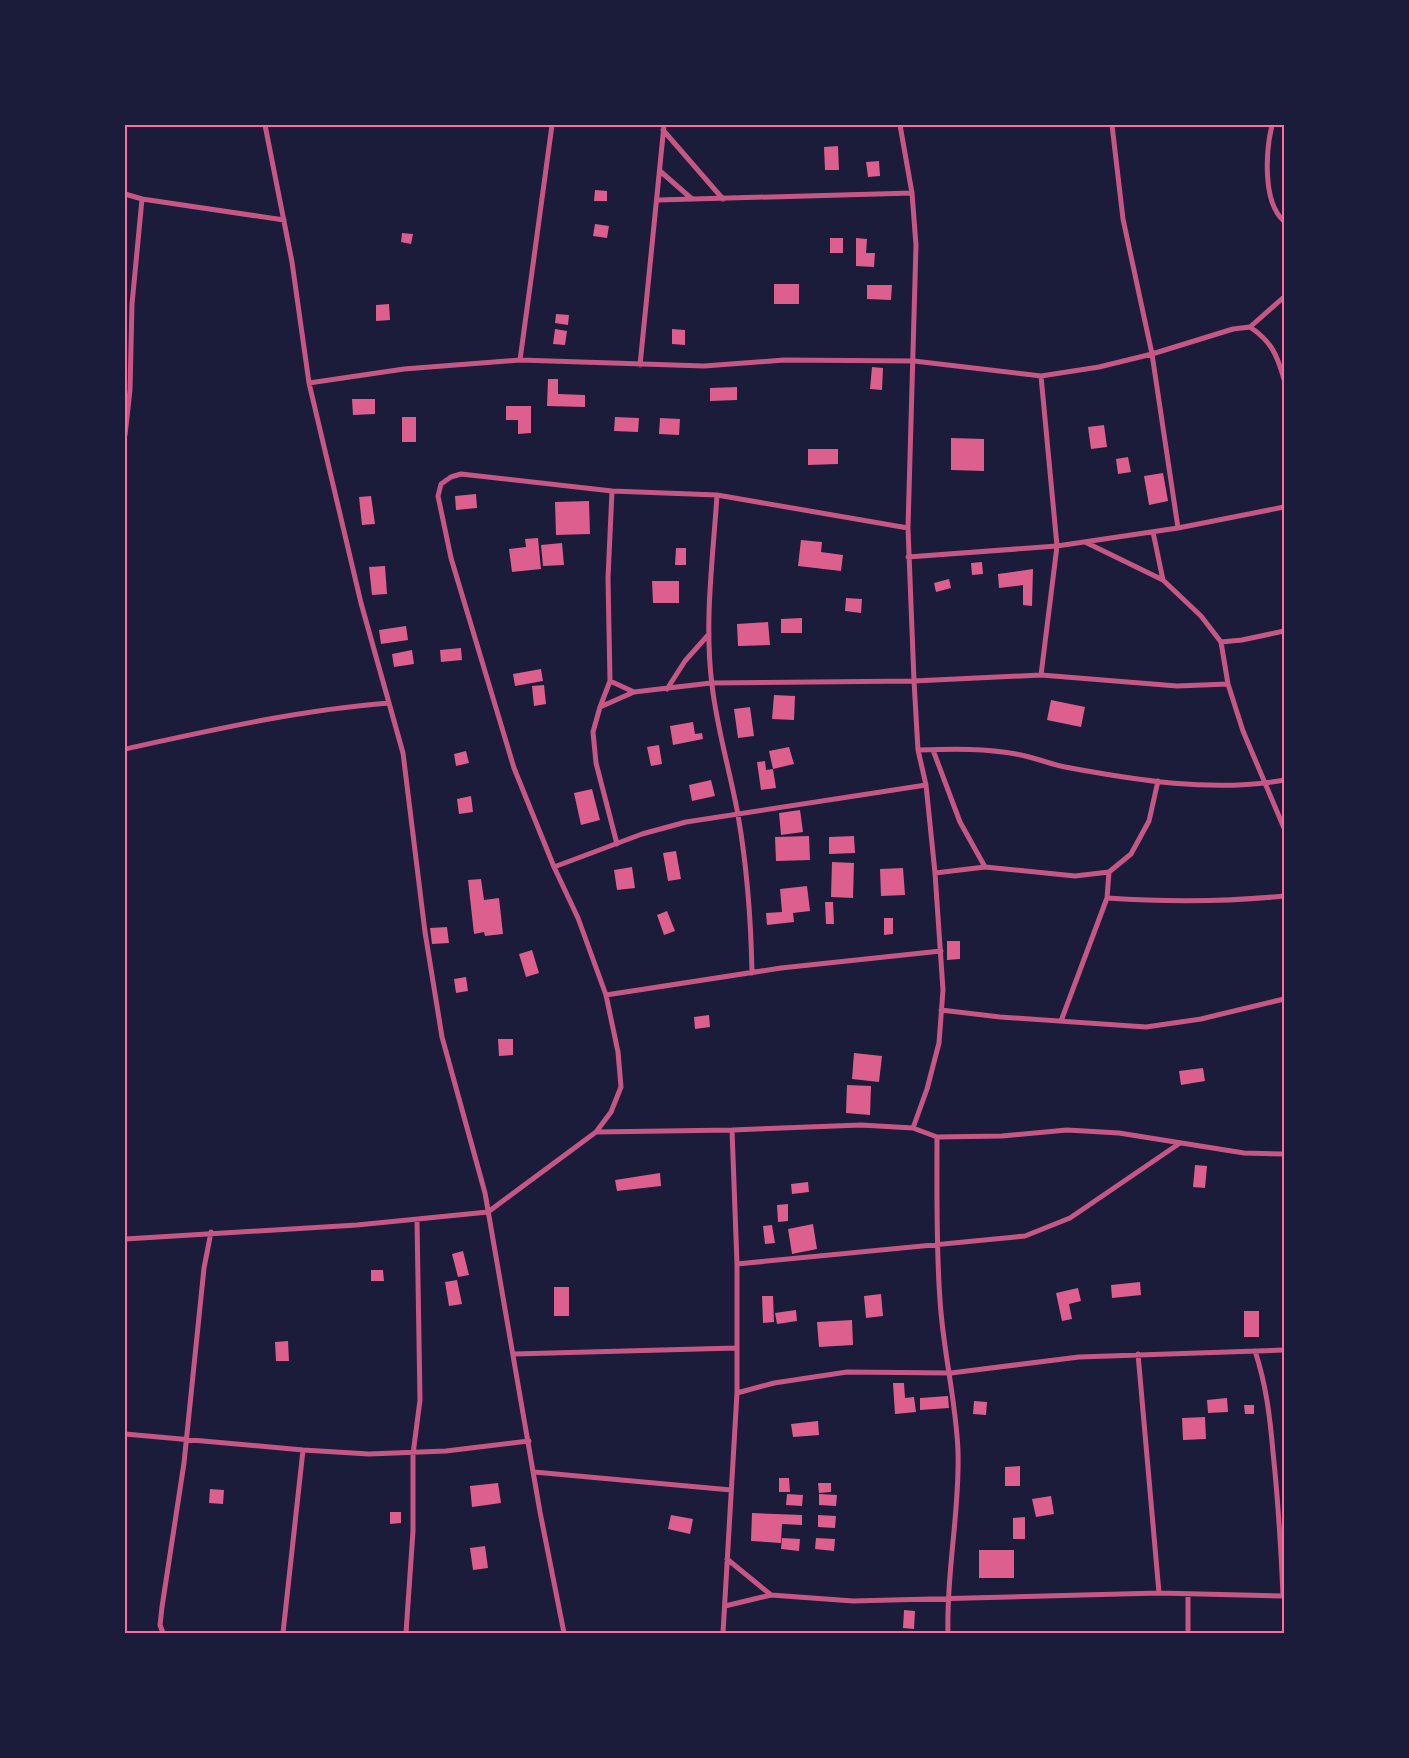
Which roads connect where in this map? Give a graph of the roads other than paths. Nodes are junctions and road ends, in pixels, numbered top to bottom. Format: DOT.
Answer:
graph roads {
  1 [pos="265,125"];
  2 [pos="552,125"];
  3 [pos="900,125"];
  4 [pos="1112,125"];
  5 [pos="1272,125"];
  6 [pos="664,128"];
  7 [pos="660,172"];
  8 [pos="912,193"];
  9 [pos="125,194"];
  10 [pos="142,199"];
  11 [pos="723,199"];
  12 [pos="658,200"];
  13 [pos="692,200"];
  14 [pos="284,220"];
  15 [pos="1284,221"];
  16 [pos="1284,297"];
  17 [pos="1250,327"];
  18 [pos="1152,354"];
  19 [pos="520,360"];
  20 [pos="914,361"];
  21 [pos="640,365"];
  22 [pos="1041,376"];
  23 [pos="1284,379"];
  24 [pos="309,383"];
  25 [pos="127,389"];
  26 [pos="125,435"];
  27 [pos="612,491"];
  28 [pos="717,495"];
  29 [pos="1284,507"];
  30 [pos="908,528"];
  31 [pos="1178,528"];
  32 [pos="1153,532"];
  33 [pos="1084,542"];
  34 [pos="1057,546"];
  35 [pos="908,557"];
  36 [pos="1163,580"];
  37 [pos="1284,631"];
  38 [pos="709,634"];
  39 [pos="1221,642"];
  40 [pos="1041,675"];
  41 [pos="610,681"];
  42 [pos="914,681"];
  43 [pos="711,683"];
  44 [pos="1228,684"];
  45 [pos="667,688"];
  46 [pos="634,692"];
  47 [pos="389,702"];
  48 [pos="600,707"];
  49 [pos="125,750"];
  50 [pos="918,750"];
  51 [pos="933,750"];
  52 [pos="1284,780"];
  53 [pos="1158,781"];
  54 [pos="1265,783"];
  55 [pos="926,785"];
  56 [pos="738,814"];
  57 [pos="1284,828"];
  58 [pos="617,844"];
  59 [pos="554,867"];
  60 [pos="986,867"];
  61 [pos="1109,872"];
  62 [pos="935,873"];
  63 [pos="1284,896"];
  64 [pos="1107,898"];
  65 [pos="941,951"];
  66 [pos="752,973"];
  67 [pos="606,995"];
  68 [pos="1284,999"];
  69 [pos="941,1010"];
  70 [pos="1061,1021"];
  71 [pos="913,1128"];
  72 [pos="732,1130"];
  73 [pos="596,1132"];
  74 [pos="937,1137"];
  75 [pos="1180,1142"];
  76 [pos="1284,1154"];
  77 [pos="488,1212"];
  78 [pos="417,1220"];
  79 [pos="211,1232"];
  80 [pos="125,1239"];
  81 [pos="938,1244"];
  82 [pos="737,1264"];
  83 [pos="736,1348"];
  84 [pos="1284,1350"];
  85 [pos="1255,1351"];
  86 [pos="514,1354"];
  87 [pos="1138,1354"];
  88 [pos="951,1373"];
  89 [pos="737,1392"];
  90 [pos="125,1434"];
  91 [pos="187,1441"];
  92 [pos="529,1441"];
  93 [pos="302,1450"];
  94 [pos="413,1454"];
  95 [pos="534,1472"];
  96 [pos="731,1490"];
  97 [pos="728,1559"];
  98 [pos="1159,1593"];
  99 [pos="1188,1594"];
  100 [pos="770,1596"];
  101 [pos="1284,1596"];
  102 [pos="947,1598"];
  103 [pos="725,1606"];
  104 [pos="163,1633"];
  105 [pos="283,1633"];
  106 [pos="406,1633"];
  107 [pos="564,1633"];
  108 [pos="724,1633"];
  109 [pos="948,1633"];
  110 [pos="1188,1633"];
  1 -- 14 [label="street"];
  2 -- 19 [label="street"];
  3 -- 8 [label="street"];
  4 -- 18 [label="street"];
  5 -- 15 [label="street"];
  6 -- 7 [label="street"];
  6 -- 11 [label="street"];
  7 -- 12 [label="street"];
  7 -- 13 [label="street"];
  8 -- 11 [label="street"];
  8 -- 20 [label="street"];
  9 -- 10 [label="street"];
  10 -- 14 [label="street"];
  10 -- 25 [label="street"];
  11 -- 13 [label="street"];
  12 -- 13 [label="street"];
  12 -- 21 [label="street"];
  14 -- 24 [label="street"];
  16 -- 17 [label="street"];
  17 -- 18 [label="street"];
  17 -- 23 [label="street"];
  18 -- 22 [label="street"];
  18 -- 31 [label="street"];
  19 -- 21 [label="street"];
  19 -- 24 [label="street"];
  20 -- 21 [label="street"];
  20 -- 22 [label="street"];
  20 -- 30 [label="street"];
  22 -- 34 [label="street"];
  24 -- 47 [label="street"];
  25 -- 26 [label="street"];
  27 -- 28 [label="street"];
  27 -- 41 [label="street"];
  27 -- 59 [label="street"];
  28 -- 30 [label="street"];
  28 -- 38 [label="street"];
  29 -- 31 [label="street"];
  30 -- 35 [label="street"];
  31 -- 32 [label="street"];
  32 -- 33 [label="street"];
  32 -- 36 [label="street"];
  33 -- 34 [label="street"];
  33 -- 36 [label="street"];
  34 -- 35 [label="street"];
  34 -- 40 [label="street"];
  35 -- 42 [label="street"];
  36 -- 39 [label="street"];
  37 -- 39 [label="street"];
  38 -- 43 [label="street"];
  38 -- 45 [label="street"];
  39 -- 44 [label="street"];
  40 -- 42 [label="street"];
  40 -- 44 [label="street"];
  41 -- 46 [label="street"];
  41 -- 48 [label="street"];
  42 -- 43 [label="street"];
  42 -- 50 [label="street"];
  43 -- 45 [label="street"];
  43 -- 56 [label="street"];
  44 -- 54 [label="street"];
  45 -- 46 [label="street"];
  46 -- 48 [label="street"];
  47 -- 49 [label="street"];
  47 -- 77 [label="street"];
  48 -- 58 [label="street"];
  50 -- 51 [label="street"];
  50 -- 55 [label="street"];
  51 -- 53 [label="street"];
  51 -- 60 [label="street"];
  52 -- 54 [label="street"];
  53 -- 54 [label="street"];
  53 -- 61 [label="street"];
  54 -- 57 [label="street"];
  55 -- 56 [label="street"];
  55 -- 62 [label="street"];
  56 -- 58 [label="street"];
  56 -- 66 [label="street"];
  58 -- 59 [label="street"];
  59 -- 67 [label="street"];
  60 -- 61 [label="street"];
  60 -- 62 [label="street"];
  61 -- 64 [label="street"];
  62 -- 65 [label="street"];
  63 -- 64 [label="street"];
  64 -- 70 [label="street"];
  65 -- 66 [label="street"];
  65 -- 69 [label="street"];
  66 -- 67 [label="street"];
  67 -- 73 [label="street"];
  68 -- 70 [label="street"];
  69 -- 70 [label="street"];
  69 -- 71 [label="street"];
  71 -- 72 [label="street"];
  71 -- 74 [label="street"];
  72 -- 73 [label="street"];
  72 -- 82 [label="street"];
  73 -- 77 [label="street"];
  74 -- 75 [label="street"];
  74 -- 81 [label="street"];
  75 -- 76 [label="street"];
  75 -- 81 [label="street"];
  77 -- 78 [label="street"];
  77 -- 86 [label="street"];
  78 -- 79 [label="street"];
  78 -- 94 [label="street"];
  79 -- 80 [label="street"];
  79 -- 91 [label="street"];
  81 -- 82 [label="street"];
  81 -- 88 [label="street"];
  82 -- 83 [label="street"];
  83 -- 86 [label="street"];
  83 -- 89 [label="street"];
  84 -- 85 [label="street"];
  85 -- 87 [label="street"];
  85 -- 101 [label="street"];
  86 -- 92 [label="street"];
  87 -- 88 [label="street"];
  87 -- 98 [label="street"];
  88 -- 89 [label="street"];
  88 -- 102 [label="street"];
  89 -- 96 [label="street"];
  90 -- 91 [label="street"];
  91 -- 93 [label="street"];
  91 -- 104 [label="street"];
  92 -- 94 [label="street"];
  92 -- 95 [label="street"];
  93 -- 94 [label="street"];
  93 -- 105 [label="street"];
  94 -- 106 [label="street"];
  95 -- 96 [label="street"];
  95 -- 107 [label="street"];
  96 -- 97 [label="street"];
  97 -- 100 [label="street"];
  97 -- 103 [label="street"];
  98 -- 99 [label="street"];
  98 -- 102 [label="street"];
  99 -- 101 [label="street"];
  99 -- 110 [label="street"];
  100 -- 102 [label="street"];
  100 -- 103 [label="street"];
  102 -- 109 [label="street"];
  103 -- 108 [label="street"];
}
